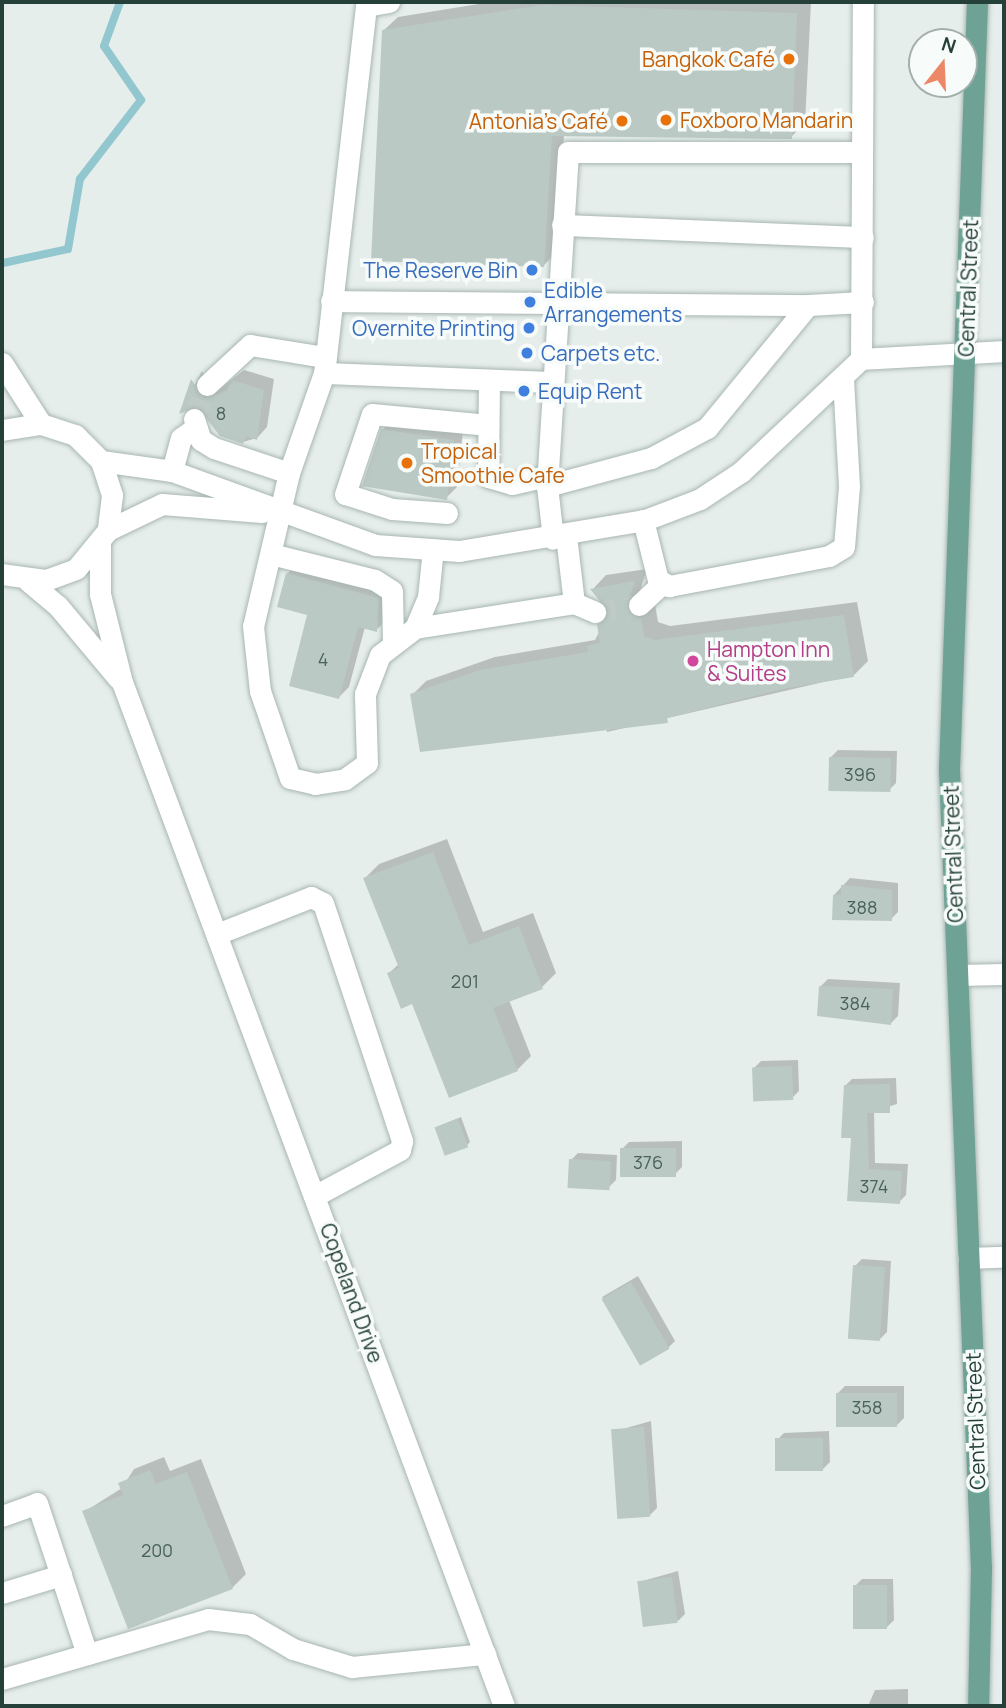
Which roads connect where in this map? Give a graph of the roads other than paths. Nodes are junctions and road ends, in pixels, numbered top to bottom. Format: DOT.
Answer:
graph roads {
  1 [pos="389,2"];
  2 [pos="863,2"];
  3 [pos="977,2"];
  4 [pos="862,152"];
  5 [pos="562,225"];
  6 [pos="863,237"];
  7 [pos="331,301"];
  8 [pos="863,302"];
  9 [pos="555,304"];
  10 [pos="808,305"];
  11 [pos="966,349"];
  12 [pos="1004,351"];
  13 [pos="861,359"];
  14 [pos="2,363"];
  15 [pos="325,365"];
  16 [pos="843,377"];
  17 [pos="489,380"];
  18 [pos="552,382"];
  19 [pos="207,385"];
  20 [pos="41,424"];
  21 [pos="488,425"];
  22 [pos="2,430"];
  23 [pos="101,461"];
  24 [pos="172,471"];
  25 [pos="289,472"];
  26 [pos="547,481"];
  27 [pos="447,513"];
  28 [pos="281,514"];
  29 [pos="643,520"];
  30 [pos="104,538"];
  31 [pos="559,538"];
  32 [pos="433,549"];
  33 [pos="271,554"];
  34 [pos="2,574"];
  35 [pos="28,581"];
  36 [pos="663,583"];
  37 [pos="574,603"];
  38 [pos="639,605"];
  39 [pos="595,612"];
  40 [pos="415,628"];
  41 [pos="393,642"];
  42 [pos="122,682"];
  43 [pos="217,934"];
  44 [pos="1004,974"];
  45 [pos="958,975"];
  46 [pos="316,1195"];
  47 [pos="1004,1257"];
  48 [pos="968,1258"];
  49 [pos="2,1516"];
  50 [pos="61,1575"];
  51 [pos="2,1593"];
  52 [pos="87,1654"];
  53 [pos="485,1654"];
  54 [pos="2,1679"];
  55 [pos="504,1706"];
  56 [pos="978,1706"];
  1 -- 7 [label="street"];
  2 -- 4 [label="street"];
  3 -- 11 [label="main road, Central Street"];
  4 -- 5 [label="street"];
  4 -- 6 [label="street"];
  5 -- 6 [label="street"];
  5 -- 9 [label="street"];
  6 -- 8 [label="street"];
  7 -- 9 [label="street"];
  7 -- 15 [label="street"];
  8 -- 10 [label="street"];
  8 -- 13 [label="street"];
  9 -- 10 [label="street"];
  9 -- 18 [label="street"];
  10 -- 26 [label="street"];
  11 -- 12 [label="street"];
  11 -- 13 [label="street"];
  11 -- 45 [label="main road, Central Street"];
  13 -- 16 [label="street"];
  14 -- 20 [label="street"];
  15 -- 17 [label="street"];
  15 -- 19 [label="street"];
  15 -- 25 [label="street"];
  16 -- 29 [label="street"];
  16 -- 36 [label="street"];
  17 -- 18 [label="street"];
  17 -- 21 [label="street"];
  18 -- 26 [label="street"];
  20 -- 22 [label="street"];
  20 -- 23 [label="street"];
  21 -- 26 [label="street"];
  21 -- 27 [label="street"];
  23 -- 24 [label="street"];
  23 -- 30 [label="street"];
  24 -- 25 [label="street"];
  24 -- 28 [label="street"];
  25 -- 28 [label="street"];
  26 -- 31 [label="street"];
  28 -- 30 [label="street"];
  28 -- 32 [label="street"];
  28 -- 33 [label="street"];
  29 -- 31 [label="street"];
  29 -- 36 [label="street"];
  30 -- 35 [label="street"];
  30 -- 42 [label="street"];
  31 -- 32 [label="street"];
  31 -- 37 [label="street"];
  32 -- 40 [label="street"];
  33 -- 41 [label="street"];
  33 -- 41 [label="street"];
  34 -- 35 [label="street"];
  35 -- 42 [label="street"];
  36 -- 38 [label="street"];
  37 -- 39 [label="street"];
  37 -- 40 [label="street"];
  40 -- 41 [label="street"];
  42 -- 43 [label="street, Copeland Drive"];
  43 -- 46 [label="street, Copeland Drive"];
  43 -- 46 [label="street"];
  44 -- 45 [label="street"];
  45 -- 48 [label="main road, Central Street"];
  46 -- 53 [label="street, Copeland Drive"];
  47 -- 48 [label="street"];
  48 -- 56 [label="main road, Central Street"];
  49 -- 50 [label="street"];
  50 -- 51 [label="street"];
  50 -- 52 [label="street"];
  52 -- 53 [label="street"];
  52 -- 54 [label="street"];
  53 -- 55 [label="street, Copeland Drive"];
}
